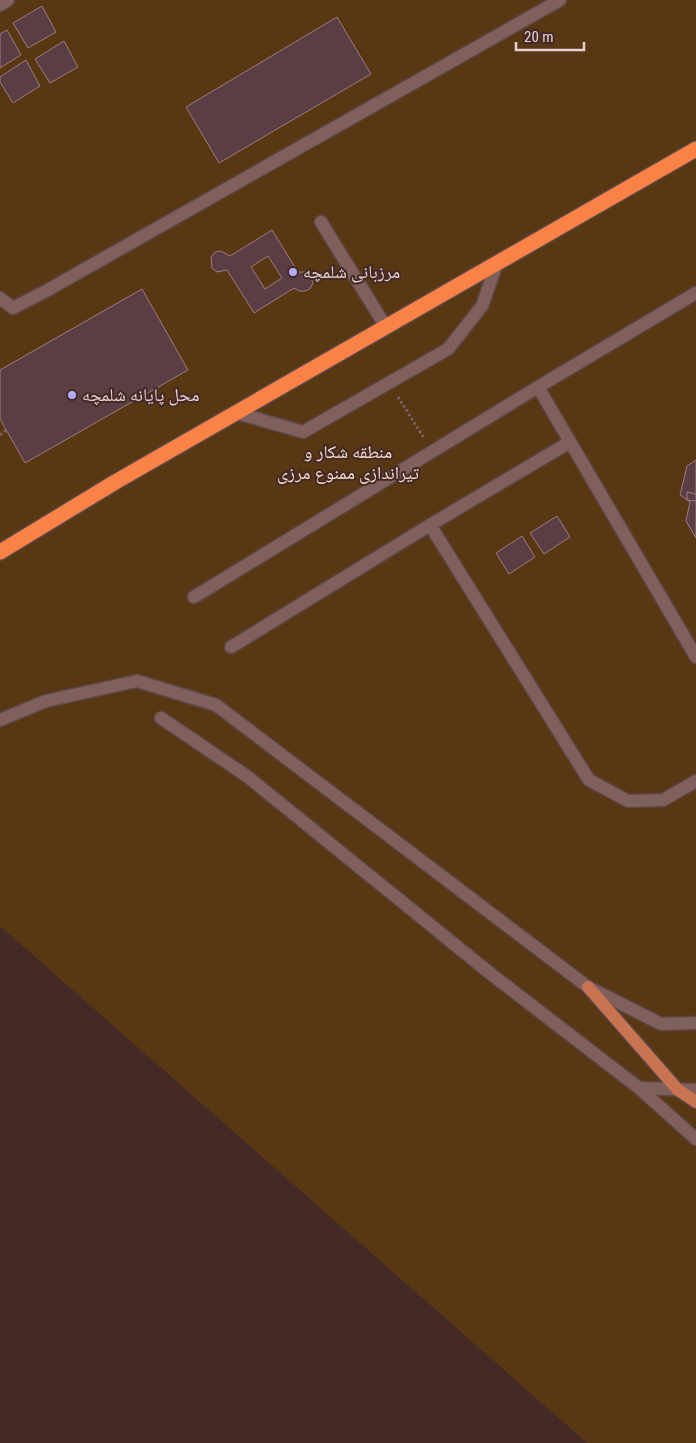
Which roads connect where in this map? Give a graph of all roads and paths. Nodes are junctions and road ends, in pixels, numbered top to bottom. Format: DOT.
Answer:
graph roads {
  1 [pos="8,0"];
  2 [pos="560,0"];
  3 [pos="0,5"];
  4 [pos="696,150"];
  5 [pos="321,222"];
  6 [pos="497,263"];
  7 [pos="696,293"];
  8 [pos="0,298"];
  9 [pos="386,327"];
  10 [pos="390,382"];
  11 [pos="538,387"];
  12 [pos="237,412"];
  13 [pos="6,430"];
  14 [pos="0,434"];
  15 [pos="570,442"];
  16 [pos="432,452"];
  17 [pos="430,525"];
  18 [pos="0,552"];
  19 [pos="194,597"];
  20 [pos="231,647"];
  21 [pos="696,657"];
  22 [pos="161,718"];
  23 [pos="0,720"];
  24 [pos="696,781"];
  25 [pos="588,987"];
  26 [pos="696,1023"];
  27 [pos="638,1088"];
  28 [pos="678,1090"];
  29 [pos="696,1090"];
  30 [pos="696,1102"];
  31 [pos="696,1139"];
  1 -- 3 [label="lane"];
  2 -- 8 [label="lane"];
  4 -- 6 [label="highway"];
  5 -- 9 [label="lane"];
  6 -- 9 [label="highway"];
  6 -- 10 [label="lane"];
  7 -- 11 [label="lane"];
  9 -- 12 [label="highway"];
  10 -- 12 [label="lane"];
  10 -- 16 [label="path"];
  11 -- 15 [label="lane"];
  11 -- 16 [label="lane"];
  12 -- 18 [label="highway"];
  13 -- 14 [label="path"];
  15 -- 17 [label="lane"];
  15 -- 21 [label="lane"];
  16 -- 19 [label="lane"];
  17 -- 20 [label="lane"];
  17 -- 24 [label="lane"];
  22 -- 27 [label="lane"];
  23 -- 25 [label="lane"];
  25 -- 26 [label="lane"];
  25 -- 28 [label="main road"];
  27 -- 28 [label="lane"];
  27 -- 31 [label="lane"];
  28 -- 29 [label="lane"];
  28 -- 30 [label="main road"];
}
